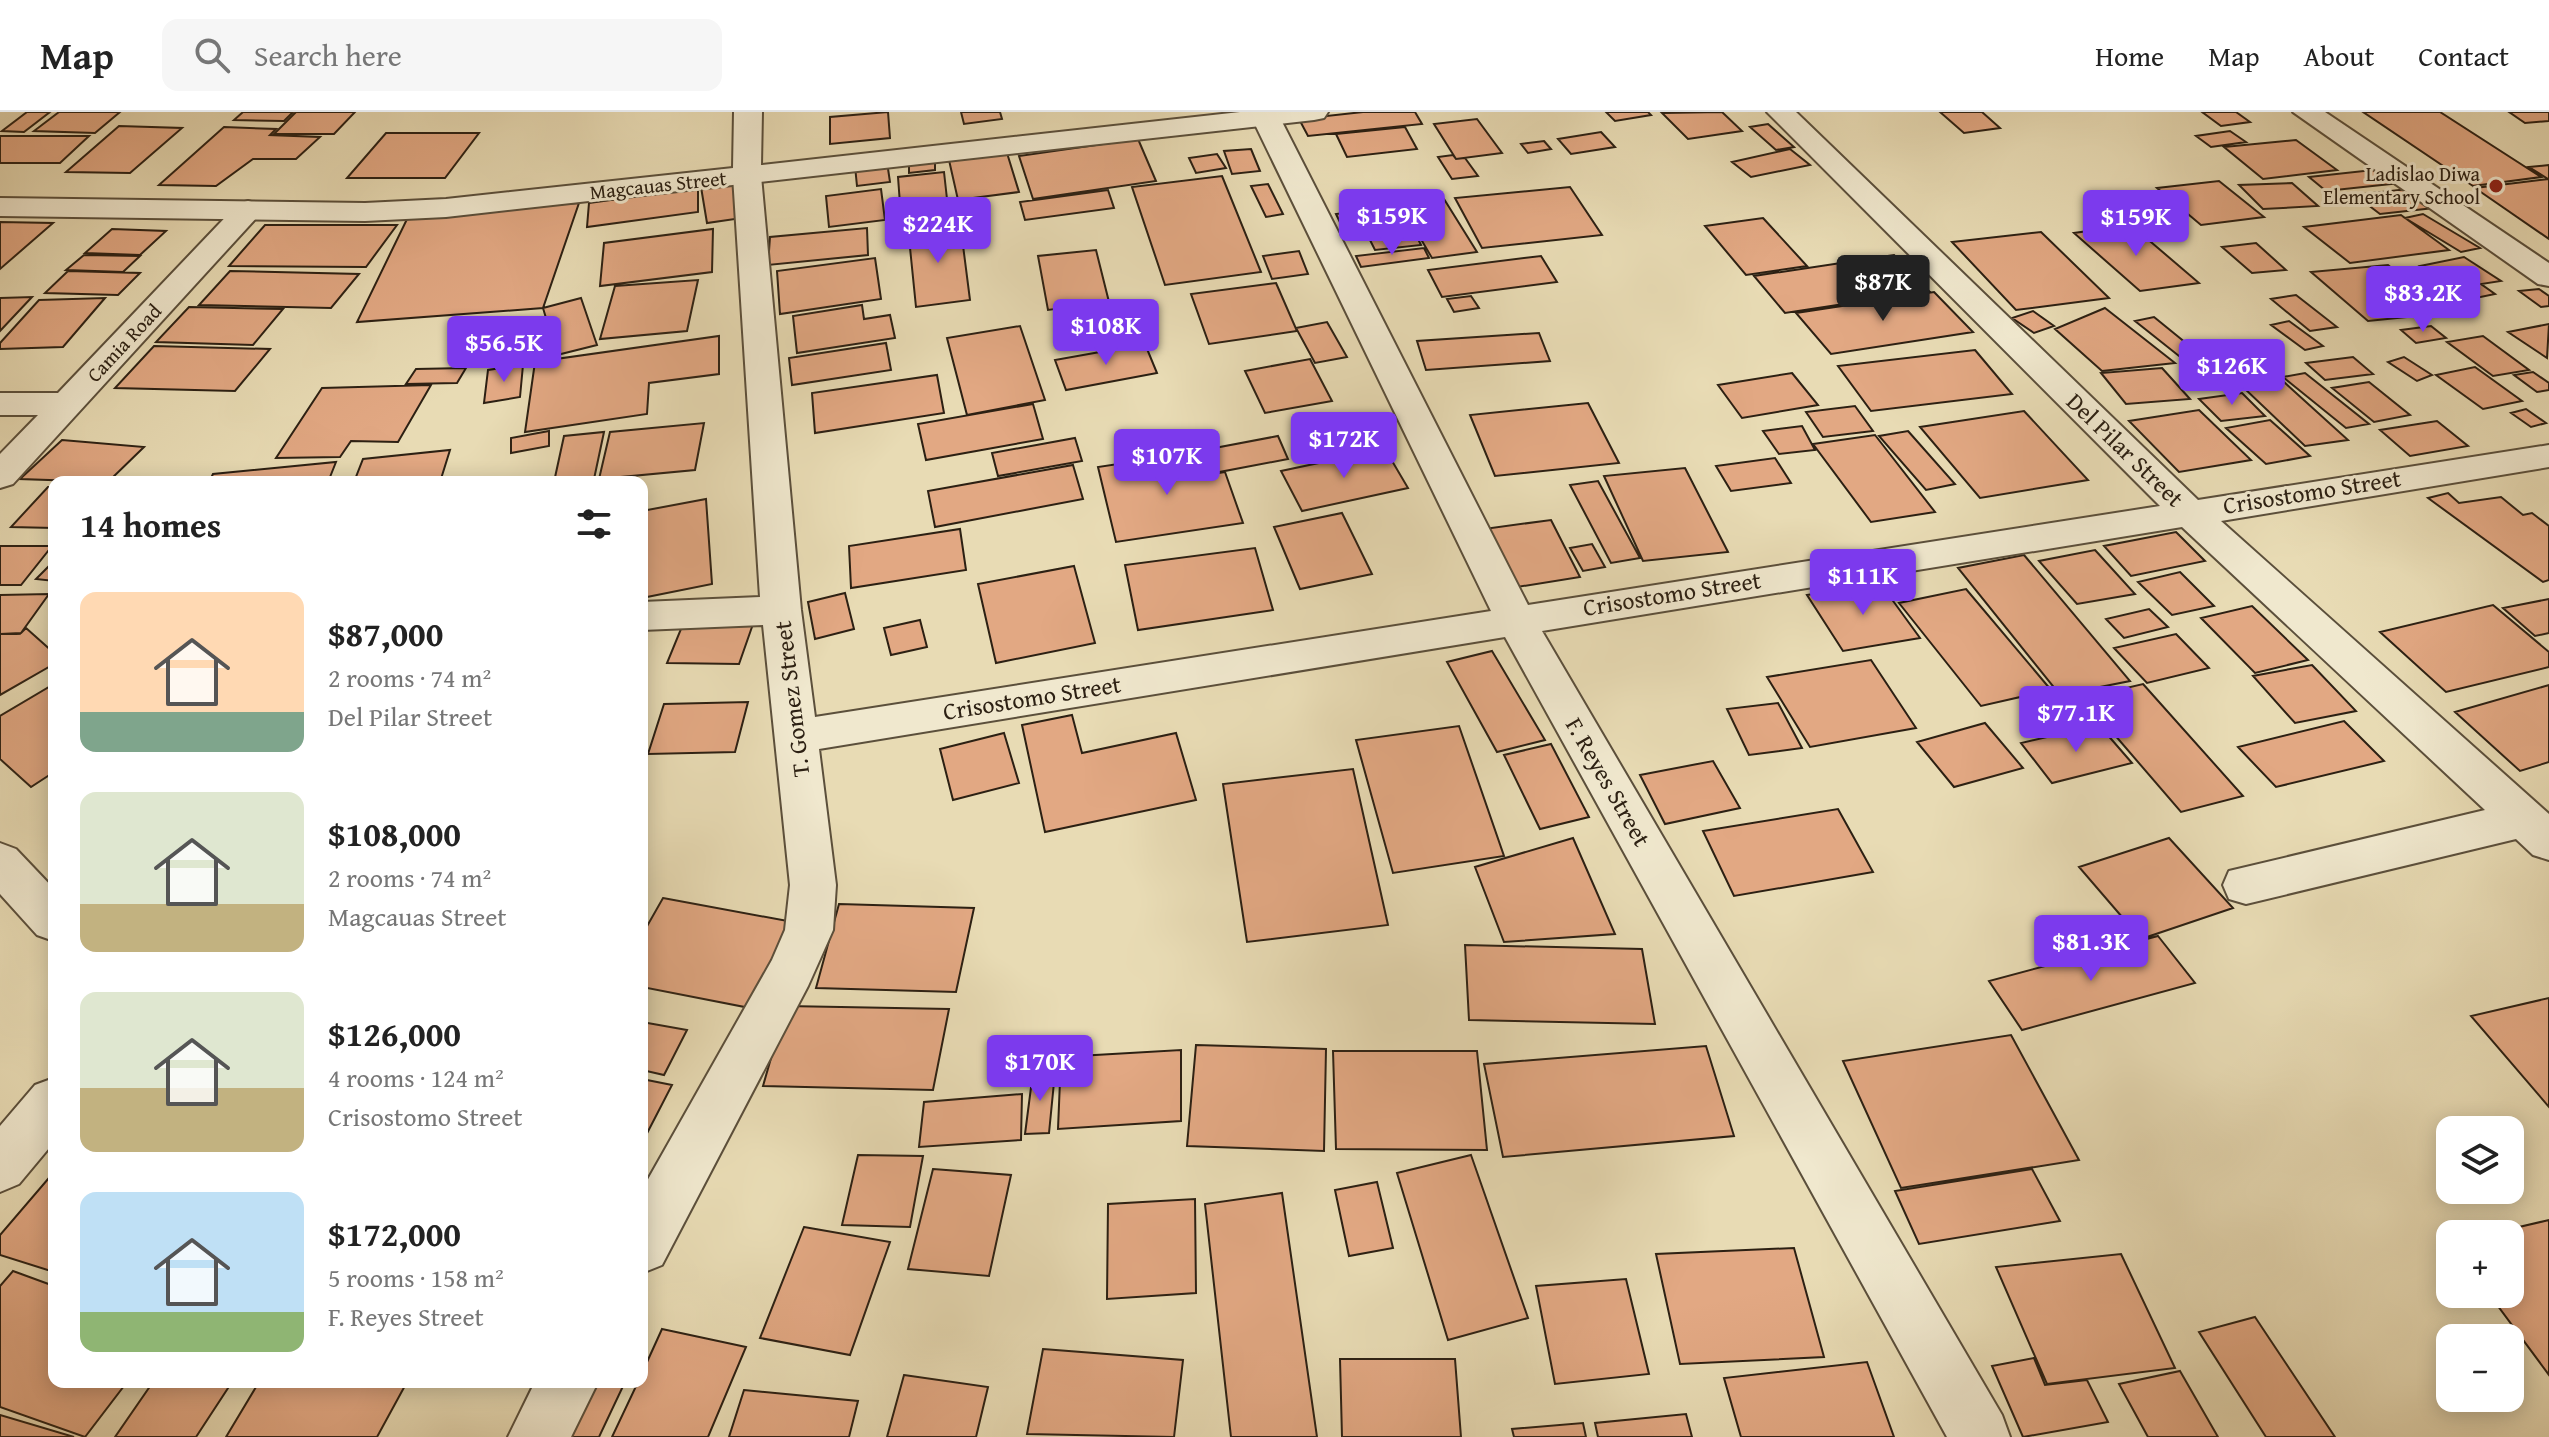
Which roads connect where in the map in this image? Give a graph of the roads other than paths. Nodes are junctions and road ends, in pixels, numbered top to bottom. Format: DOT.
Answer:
graph roads {
  1 [pos="748,112"];
  2 [pos="1314,112"];
  3 [pos="1781,112"];
  4 [pos="2307,112"];
  5 [pos="1265,115"];
  6 [pos="747,176"];
  7 [pos="0,207"];
  8 [pos="248,210"];
  9 [pos="2549,277"];
  10 [pos="0,404"];
  11 [pos="67,404"];
  12 [pos="2549,456"];
  13 [pos="0,476"];
  14 [pos="2187,511"];
  15 [pos="781,610"];
  16 [pos="648,616"];
  17 [pos="1516,620"];
  18 [pos="796,736"];
  19 [pos="2537,831"];
  20 [pos="0,862"];
  21 [pos="2246,885"];
  22 [pos="48,914"];
  23 [pos="48,1109"];
  24 [pos="0,1166"];
  25 [pos="648,1234"];
  26 [pos="565,1388"];
  27 [pos="538,1437"];
  28 [pos="1980,1437"];
  1 -- 6 [label="street, T. Gomez Street"];
  2 -- 5 [label="street, Magcauas Street"];
  3 -- 14 [label="street, Del Pilar Street"];
  4 -- 9 [label="street"];
  5 -- 6 [label="street, Magcauas Street"];
  5 -- 17 [label="street, F. Reyes Street"];
  6 -- 8 [label="street, Magcauas Street"];
  6 -- 15 [label="street, T. Gomez Street"];
  7 -- 8 [label="street, Magcauas Street"];
  8 -- 11 [label="street, Camia Road"];
  10 -- 11 [label="street"];
  11 -- 13 [label="street, Camia Road"];
  12 -- 14 [label="street, Crisostomo Street"];
  14 -- 17 [label="street, Crisostomo Street"];
  14 -- 19 [label="street, Del Pilar Street"];
  15 -- 16 [label="street"];
  15 -- 18 [label="street, T. Gomez Street"];
  17 -- 18 [label="street, Crisostomo Street"];
  17 -- 28 [label="street, F. Reyes Street"];
  18 -- 25 [label="street, T. Gomez Street"];
  19 -- 21 [label="street"];
  20 -- 22 [label="street"];
  23 -- 24 [label="street"];
  26 -- 27 [label="street"];
}
